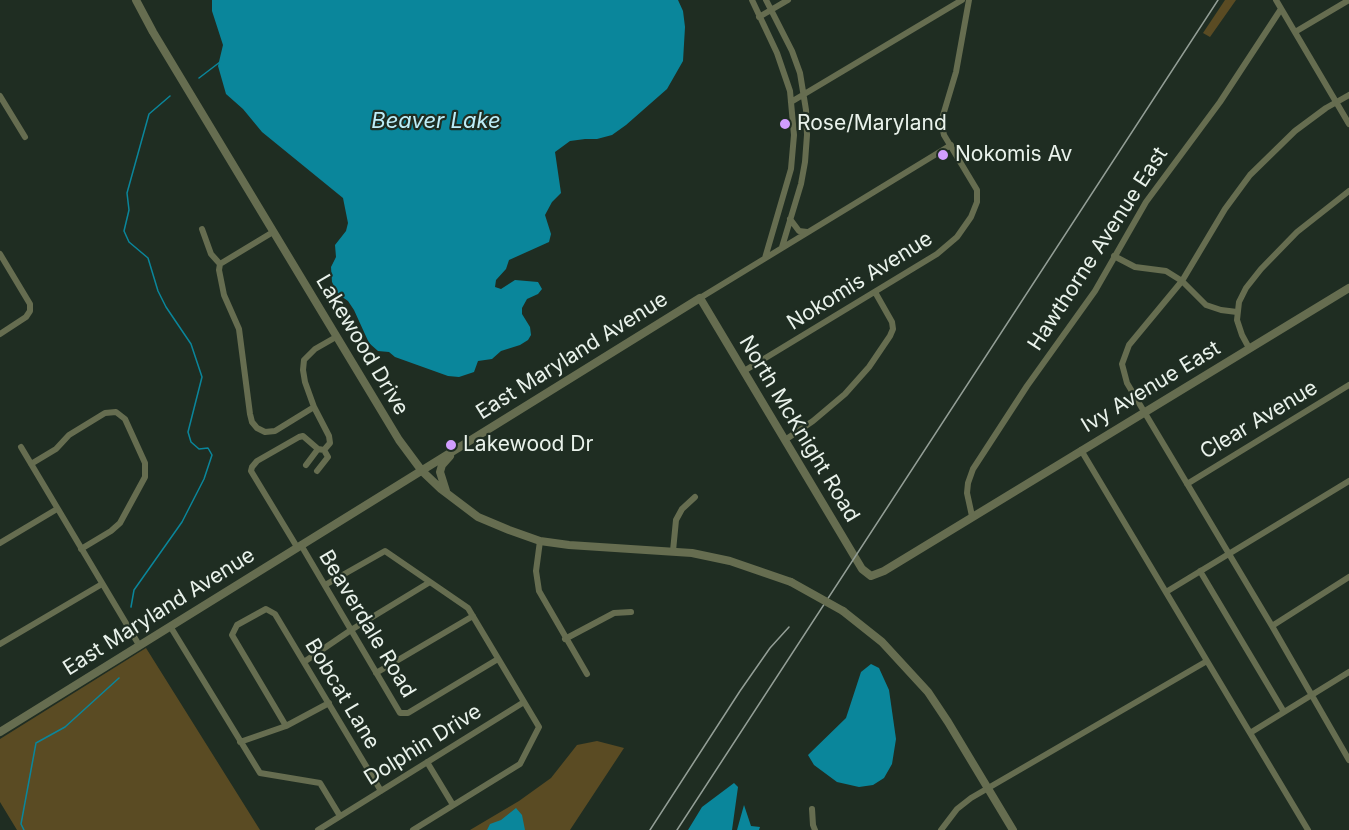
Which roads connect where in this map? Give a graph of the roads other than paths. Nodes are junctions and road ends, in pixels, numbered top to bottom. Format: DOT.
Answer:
graph roads {
  1 [pos="136,0"];
  2 [pos="752,0"];
  3 [pos="766,0"];
  4 [pos="788,0"];
  5 [pos="962,0"];
  6 [pos="969,0"];
  7 [pos="1276,0"];
  8 [pos="1348,0"];
  9 [pos="1281,9"];
  10 [pos="771,10"];
  11 [pos="759,17"];
  12 [pos="1294,32"];
  13 [pos="804,95"];
  14 [pos="1349,95"];
  15 [pos="0,96"];
  16 [pos="791,102"];
  17 [pos="1336,102"];
  18 [pos="1349,124"];
  19 [pos="25,137"];
  20 [pos="951,145"];
  21 [pos="1349,191"];
  22 [pos="790,219"];
  23 [pos="202,229"];
  24 [pos="273,232"];
  25 [pos="808,232"];
  26 [pos="782,248"];
  27 [pos="0,254"];
  28 [pos="1114,256"];
  29 [pos="765,258"];
  30 [pos="220,264"];
  31 [pos="1182,281"];
  32 [pos="1349,288"];
  33 [pos="874,292"];
  34 [pos="700,298"];
  35 [pos="1237,312"];
  36 [pos="0,334"];
  37 [pos="336,337"];
  38 [pos="1249,348"];
  39 [pos="744,371"];
  40 [pos="1349,385"];
  41 [pos="314,407"];
  42 [pos="1144,412"];
  43 [pos="785,440"];
  44 [pos="21,447"];
  45 [pos="458,448"];
  46 [pos="321,450"];
  47 [pos="1082,450"];
  48 [pos="31,464"];
  49 [pos="306,465"];
  50 [pos="317,471"];
  51 [pos="422,471"];
  52 [pos="1349,481"];
  53 [pos="1187,484"];
  54 [pos="448,495"];
  55 [pos="695,497"];
  56 [pos="57,509"];
  57 [pos="972,516"];
  58 [pos="540,541"];
  59 [pos="0,543"];
  60 [pos="299,546"];
  61 [pos="81,549"];
  62 [pos="673,551"];
  63 [pos="1229,554"];
  64 [pos="1200,571"];
  65 [pos="870,576"];
  66 [pos="1349,577"];
  67 [pos="430,582"];
  68 [pos="102,584"];
  69 [pos="325,585"];
  70 [pos="1166,592"];
  71 [pos="631,612"];
  72 [pos="473,616"];
  73 [pos="170,626"];
  74 [pos="1272,626"];
  75 [pos="351,630"];
  76 [pos="565,639"];
  77 [pos="0,644"];
  78 [pos="139,645"];
  79 [pos="498,659"];
  80 [pos="1207,661"];
  81 [pos="304,662"];
  82 [pos="1349,672"];
  83 [pos="376,673"];
  84 [pos="587,674"];
  85 [pos="1311,696"];
  86 [pos="524,702"];
  87 [pos="329,703"];
  88 [pos="1284,712"];
  89 [pos="286,726"];
  90 [pos="0,732"];
  91 [pos="1250,733"];
  92 [pos="240,742"];
  93 [pos="1349,760"];
  94 [pos="428,762"];
  95 [pos="988,788"];
  96 [pos="381,791"];
  97 [pos="453,805"];
  98 [pos="813,809"];
  99 [pos="340,816"];
  100 [pos="318,830"];
  101 [pos="413,830"];
  102 [pos="815,830"];
  103 [pos="941,830"];
  104 [pos="1013,830"];
  105 [pos="1308,830"];
  1 -- 24 [label="street, Lakewood Drive"];
  2 -- 11 [label="street"];
  3 -- 10 [label="street"];
  4 -- 10 [label="street"];
  5 -- 13 [label="street"];
  6 -- 20 [label="street, Nokomis Avenue"];
  7 -- 9 [label="street"];
  8 -- 12 [label="street"];
  9 -- 12 [label="street"];
  9 -- 28 [label="street, Hawthorne Avenue East"];
  10 -- 11 [label="street"];
  10 -- 13 [label="street"];
  11 -- 16 [label="street"];
  12 -- 17 [label="street"];
  13 -- 16 [label="street"];
  13 -- 22 [label="street"];
  14 -- 17 [label="street"];
  15 -- 19 [label="street"];
  16 -- 29 [label="street"];
  17 -- 18 [label="street"];
  17 -- 31 [label="street"];
  20 -- 25 [label="street, East Maryland Avenue"];
  20 -- 33 [label="street, Nokomis Avenue"];
  21 -- 35 [label="street"];
  22 -- 25 [label="street"];
  22 -- 26 [label="street"];
  23 -- 30 [label="street"];
  24 -- 30 [label="street"];
  24 -- 37 [label="street, Lakewood Drive"];
  25 -- 26 [label="street, East Maryland Avenue"];
  26 -- 29 [label="street, East Maryland Avenue"];
  27 -- 36 [label="street"];
  28 -- 31 [label="street"];
  28 -- 57 [label="street, Hawthorne Avenue East"];
  29 -- 34 [label="street, East Maryland Avenue"];
  30 -- 41 [label="street"];
  31 -- 35 [label="street"];
  31 -- 42 [label="street"];
  32 -- 38 [label="street, Ivy Avenue East"];
  33 -- 39 [label="street, Nokomis Avenue"];
  33 -- 43 [label="street"];
  34 -- 39 [label="street, North McKnight Road"];
  34 -- 45 [label="street, East Maryland Avenue"];
  35 -- 38 [label="street"];
  37 -- 41 [label="street"];
  37 -- 51 [label="street, Lakewood Drive"];
  38 -- 42 [label="street, Ivy Avenue East"];
  39 -- 43 [label="street, North McKnight Road"];
  40 -- 53 [label="street, Clear Avenue"];
  41 -- 46 [label="street"];
  42 -- 47 [label="street, Ivy Avenue East"];
  42 -- 53 [label="street"];
  43 -- 65 [label="street, North McKnight Road"];
  44 -- 48 [label="street"];
  45 -- 51 [label="street, East Maryland Avenue"];
  45 -- 54 [label="street"];
  46 -- 49 [label="street"];
  46 -- 50 [label="street"];
  46 -- 60 [label="street, Beaverdale Road"];
  47 -- 57 [label="street, Ivy Avenue East"];
  47 -- 70 [label="street"];
  48 -- 56 [label="street"];
  48 -- 61 [label="street"];
  51 -- 54 [label="street, Lakewood Drive"];
  51 -- 60 [label="street, East Maryland Avenue"];
  52 -- 63 [label="street"];
  53 -- 63 [label="street"];
  54 -- 58 [label="street, Lakewood Drive"];
  55 -- 62 [label="street"];
  56 -- 59 [label="street"];
  56 -- 61 [label="street"];
  57 -- 65 [label="street, Ivy Avenue East"];
  58 -- 62 [label="street, Lakewood Drive"];
  58 -- 76 [label="street"];
  60 -- 69 [label="street, Beaverdale Road"];
  60 -- 73 [label="street, East Maryland Avenue"];
  61 -- 68 [label="street"];
  62 -- 95 [label="street, Lakewood Drive, bridge"];
  63 -- 64 [label="street"];
  63 -- 74 [label="street"];
  64 -- 70 [label="street"];
  64 -- 88 [label="street"];
  66 -- 74 [label="street"];
  67 -- 69 [label="street"];
  67 -- 72 [label="street"];
  67 -- 75 [label="street"];
  68 -- 77 [label="street"];
  68 -- 78 [label="street"];
  69 -- 75 [label="street, Beaverdale Road"];
  70 -- 80 [label="street"];
  71 -- 76 [label="street"];
  72 -- 79 [label="street"];
  72 -- 83 [label="street"];
  73 -- 78 [label="street, East Maryland Avenue"];
  73 -- 92 [label="street"];
  74 -- 85 [label="street"];
  75 -- 81 [label="street"];
  75 -- 83 [label="street, Beaverdale Road"];
  76 -- 84 [label="street"];
  78 -- 90 [label="street, East Maryland Avenue"];
  79 -- 83 [label="street, Beaverdale Road"];
  79 -- 86 [label="street"];
  80 -- 91 [label="street"];
  80 -- 95 [label="street"];
  81 -- 87 [label="street, Bobcat Lane"];
  81 -- 89 [label="street, Bobcat Lane"];
  82 -- 85 [label="street"];
  85 -- 88 [label="street"];
  85 -- 93 [label="street"];
  86 -- 94 [label="street, Dolphin Drive"];
  86 -- 97 [label="street"];
  87 -- 89 [label="street"];
  87 -- 96 [label="street, Bobcat Lane"];
  88 -- 91 [label="street"];
  89 -- 92 [label="street"];
  91 -- 105 [label="street"];
  92 -- 99 [label="street"];
  94 -- 96 [label="street, Dolphin Drive"];
  94 -- 97 [label="street"];
  95 -- 103 [label="street"];
  95 -- 104 [label="street"];
  96 -- 99 [label="street, Dolphin Drive"];
  97 -- 101 [label="street"];
  98 -- 102 [label="street"];
  99 -- 100 [label="street, Dolphin Drive"];
}
